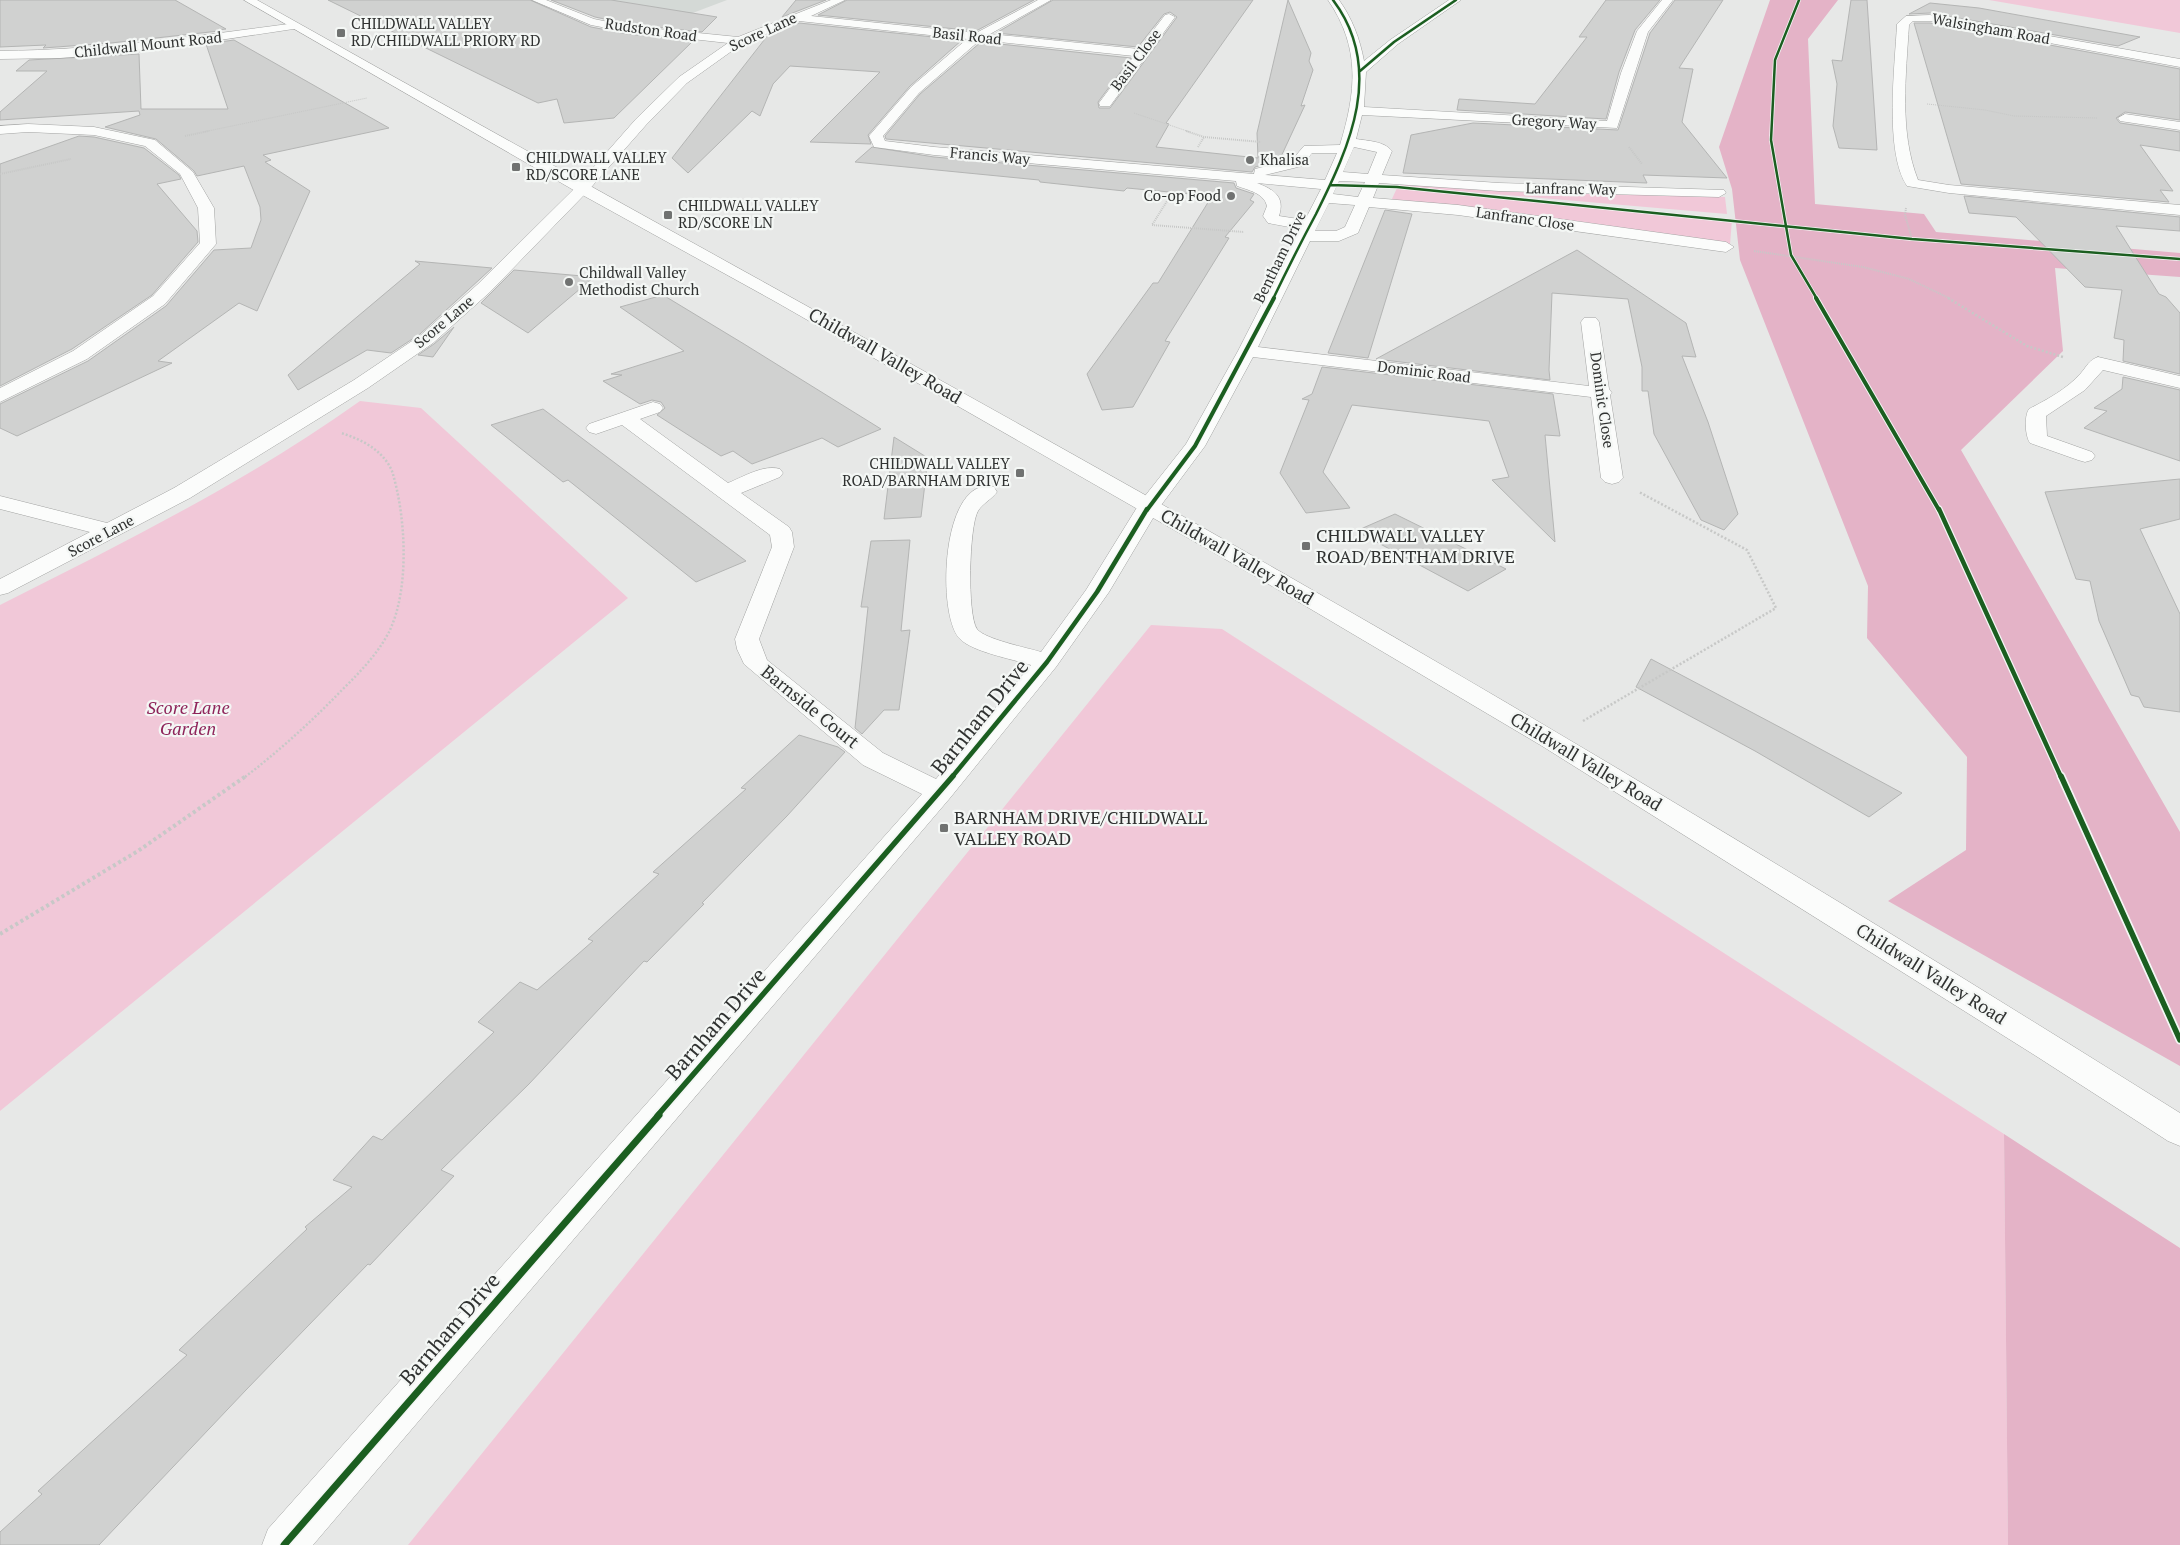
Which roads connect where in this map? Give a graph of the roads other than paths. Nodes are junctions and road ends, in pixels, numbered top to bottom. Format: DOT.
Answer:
graph roads {
  1 [pos="249,0"];
  2 [pos="537,0"];
  3 [pos="840,0"];
  4 [pos="1046,0"];
  5 [pos="1333,0"];
  6 [pos="1456,0"];
  7 [pos="1668,0"];
  8 [pos="795,17"];
  9 [pos="1169,17"];
  10 [pos="296,26"];
  11 [pos="976,37"];
  12 [pos="739,41"];
  13 [pos="1394,42"];
  14 [pos="1364,43"];
  15 [pos="1140,53"];
  16 [pos="0,55"];
  17 [pos="2180,63"];
  18 [pos="1360,70"];
  19 [pos="1104,103"];
  20 [pos="1357,112"];
  21 [pos="2126,118"];
  22 [pos="2180,126"];
  23 [pos="0,130"];
  24 [pos="1347,145"];
  25 [pos="1224,177"];
  26 [pos="1373,178"];
  27 [pos="1329,186"];
  28 [pos="582,189"];
  29 [pos="1719,193"];
  30 [pos="1363,201"];
  31 [pos="2180,210"];
  32 [pos="1308,231"];
  33 [pos="1726,247"];
  34 [pos="1590,322"];
  35 [pos="1247,351"];
  36 [pos="2180,382"];
  37 [pos="1602,393"];
  38 [pos="0,396"];
  39 [pos="653,408"];
  40 [pos="625,418"];
  41 [pos="596,428"];
  42 [pos="2085,456"];
  43 [pos="773,473"];
  44 [pos="1612,478"];
  45 [pos="728,492"];
  46 [pos="986,492"];
  47 [pos="0,502"];
  48 [pos="1149,506"];
  49 [pos="112,531"];
  50 [pos="0,588"];
  51 [pos="1047,662"];
  52 [pos="940,792"];
  53 [pos="2180,1131"];
  54 [pos="284,1545"];
  1 -- 10 [label="street, Childwall Valley Road"];
  2 -- 12 [label="street, Rudston Road"];
  3 -- 8 [label="street, Score Lane"];
  4 -- 11 [label="street, Francis Way"];
  5 -- 14 [label="street, Bentham Drive"];
  6 -- 13 [label="street"];
  7 -- 20 [label="street, Gregory Way"];
  8 -- 11 [label="street, Basil Road"];
  8 -- 12 [label="street, Score Lane"];
  9 -- 15 [label="street, Basil Close"];
  10 -- 16 [label="street, Childwall Mount Road"];
  10 -- 28 [label="street, Childwall Valley Road"];
  11 -- 15 [label="street, Basil Road"];
  11 -- 25 [label="street, Francis Way"];
  12 -- 28 [label="street, Score Lane"];
  13 -- 14 [label="street"];
  13 -- 18 [label="street"];
  14 -- 18 [label="street, Bentham Drive"];
  15 -- 19 [label="street, Basil Close"];
  17 -- 31 [label="street, Walsingham Road"];
  18 -- 20 [label="street, Bentham Drive"];
  20 -- 24 [label="street, Bentham Drive"];
  21 -- 22 [label="street"];
  23 -- 38 [label="street"];
  24 -- 25 [label="street"];
  24 -- 26 [label="street"];
  24 -- 27 [label="street, Bentham Drive"];
  25 -- 27 [label="street, Francis Way"];
  25 -- 32 [label="street"];
  26 -- 27 [label="street, Lanfranc Way"];
  26 -- 29 [label="street, Lanfranc Way"];
  26 -- 30 [label="street"];
  27 -- 30 [label="street, Lanfranc Close"];
  27 -- 32 [label="street, Bentham Drive"];
  28 -- 48 [label="street, Childwall Valley Road"];
  28 -- 49 [label="street, Score Lane"];
  30 -- 32 [label="street"];
  30 -- 33 [label="street, Lanfranc Close"];
  32 -- 35 [label="street, Bentham Drive"];
  34 -- 37 [label="street, Dominic Close"];
  35 -- 37 [label="street, Dominic Road"];
  35 -- 48 [label="street, Bentham Drive"];
  36 -- 42 [label="street"];
  37 -- 44 [label="street, Dominic Close"];
  39 -- 40 [label="street"];
  40 -- 41 [label="street"];
  40 -- 45 [label="street, Barnside Court"];
  43 -- 45 [label="street"];
  45 -- 52 [label="street, Barnside Court"];
  46 -- 51 [label="street"];
  47 -- 49 [label="street"];
  48 -- 51 [label="street, Barnham Drive"];
  48 -- 53 [label="street, Childwall Valley Road"];
  49 -- 50 [label="street, Score Lane"];
  51 -- 52 [label="street, Barnham Drive"];
  52 -- 54 [label="street, Barnham Drive"];
}
